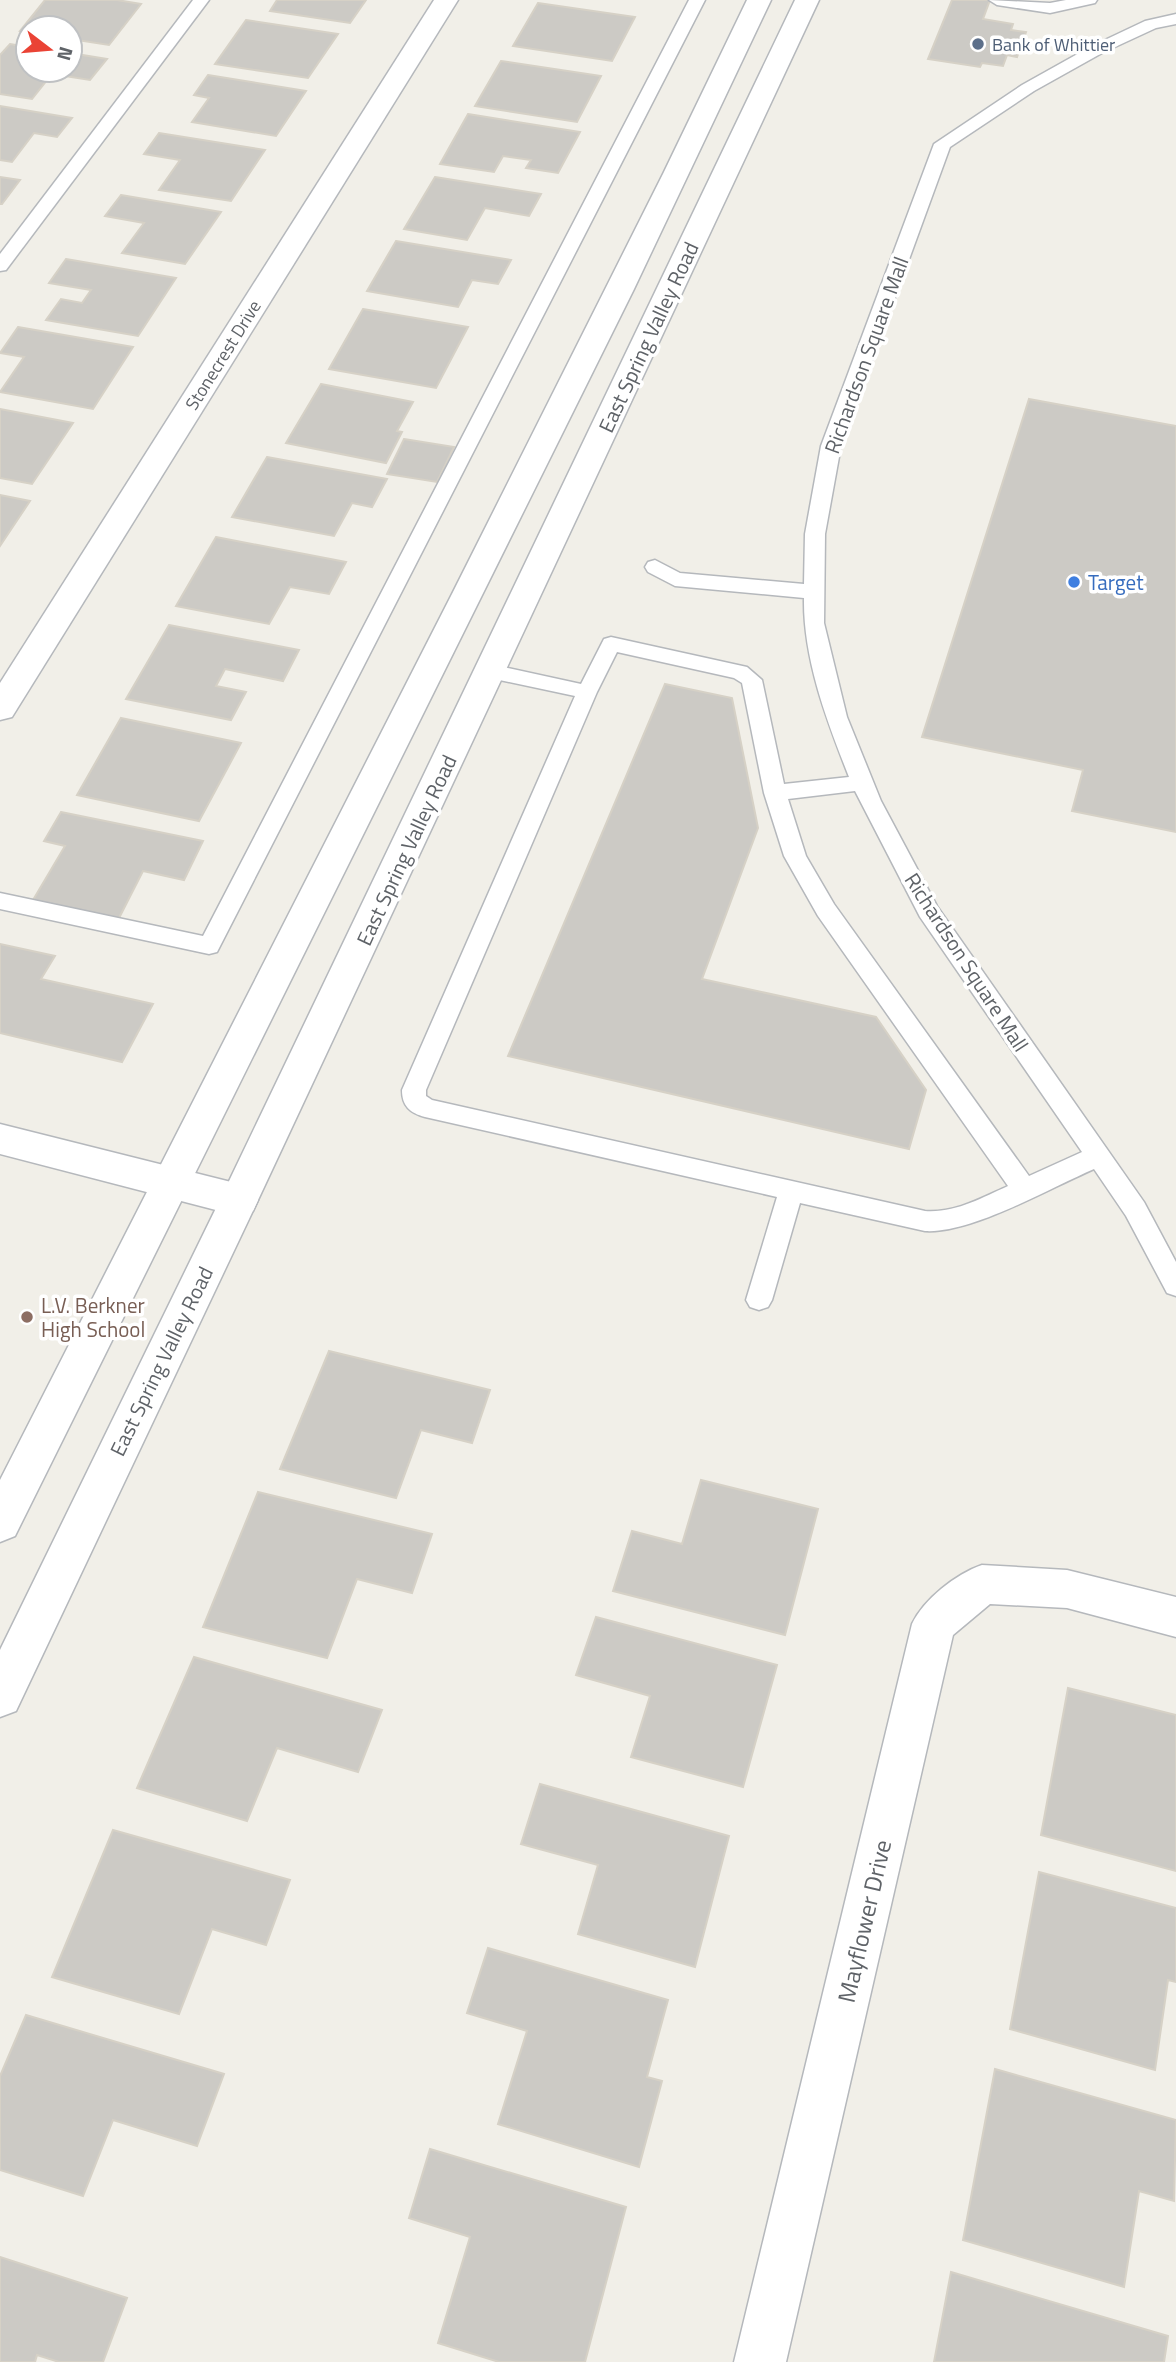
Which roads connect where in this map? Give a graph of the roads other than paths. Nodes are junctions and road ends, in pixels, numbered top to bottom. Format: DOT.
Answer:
graph roads {
  1 [pos="201,0"];
  2 [pos="446,0"];
  3 [pos="697,0"];
  4 [pos="759,0"];
  5 [pos="807,0"];
  6 [pos="997,0"];
  7 [pos="1089,0"];
  8 [pos="1176,19"];
  9 [pos="711,104"];
  10 [pos="755,113"];
  11 [pos="0,266"];
  12 [pos="655,567"];
  13 [pos="815,592"];
  14 [pos="435,660"];
  15 [pos="490,671"];
  16 [pos="587,692"];
  17 [pos="0,709"];
  18 [pos="862,783"];
  19 [pos="775,793"];
  20 [pos="0,901"];
  21 [pos="0,1139"];
  22 [pos="1098,1156"];
  23 [pos="169,1182"];
  24 [pos="1024,1189"];
  25 [pos="791,1191"];
  26 [pos="239,1200"];
  27 [pos="1176,1286"];
  28 [pos="759,1300"];
  29 [pos="2,1518"];
  30 [pos="1176,1617"];
  31 [pos="0,1698"];
  32 [pos="760,2362"];
  1 -- 11 [label="lane"];
  2 -- 17 [label="street, Stonecrest Drive"];
  3 -- 20 [label="lane"];
  4 -- 9 [label="street"];
  5 -- 10 [label="street, East Spring Valley Road"];
  6 -- 7 [label="lane"];
  8 -- 13 [label="lane, Richardson Square Mall"];
  9 -- 10 [label="street"];
  9 -- 14 [label="street"];
  10 -- 15 [label="street, East Spring Valley Road"];
  12 -- 13 [label="lane"];
  13 -- 18 [label="lane, Richardson Square Mall"];
  14 -- 15 [label="street"];
  14 -- 23 [label="street"];
  15 -- 16 [label="lane"];
  15 -- 26 [label="street, East Spring Valley Road"];
  16 -- 19 [label="lane"];
  16 -- 25 [label="lane"];
  18 -- 19 [label="lane"];
  18 -- 22 [label="lane, Richardson Square Mall"];
  19 -- 24 [label="lane"];
  21 -- 23 [label="street"];
  22 -- 24 [label="lane"];
  22 -- 27 [label="lane, Richardson Square Mall"];
  23 -- 26 [label="street"];
  23 -- 29 [label="street"];
  24 -- 25 [label="lane"];
  25 -- 28 [label="lane"];
  26 -- 31 [label="street, East Spring Valley Road"];
  30 -- 32 [label="street, Mayflower Drive"];
}
